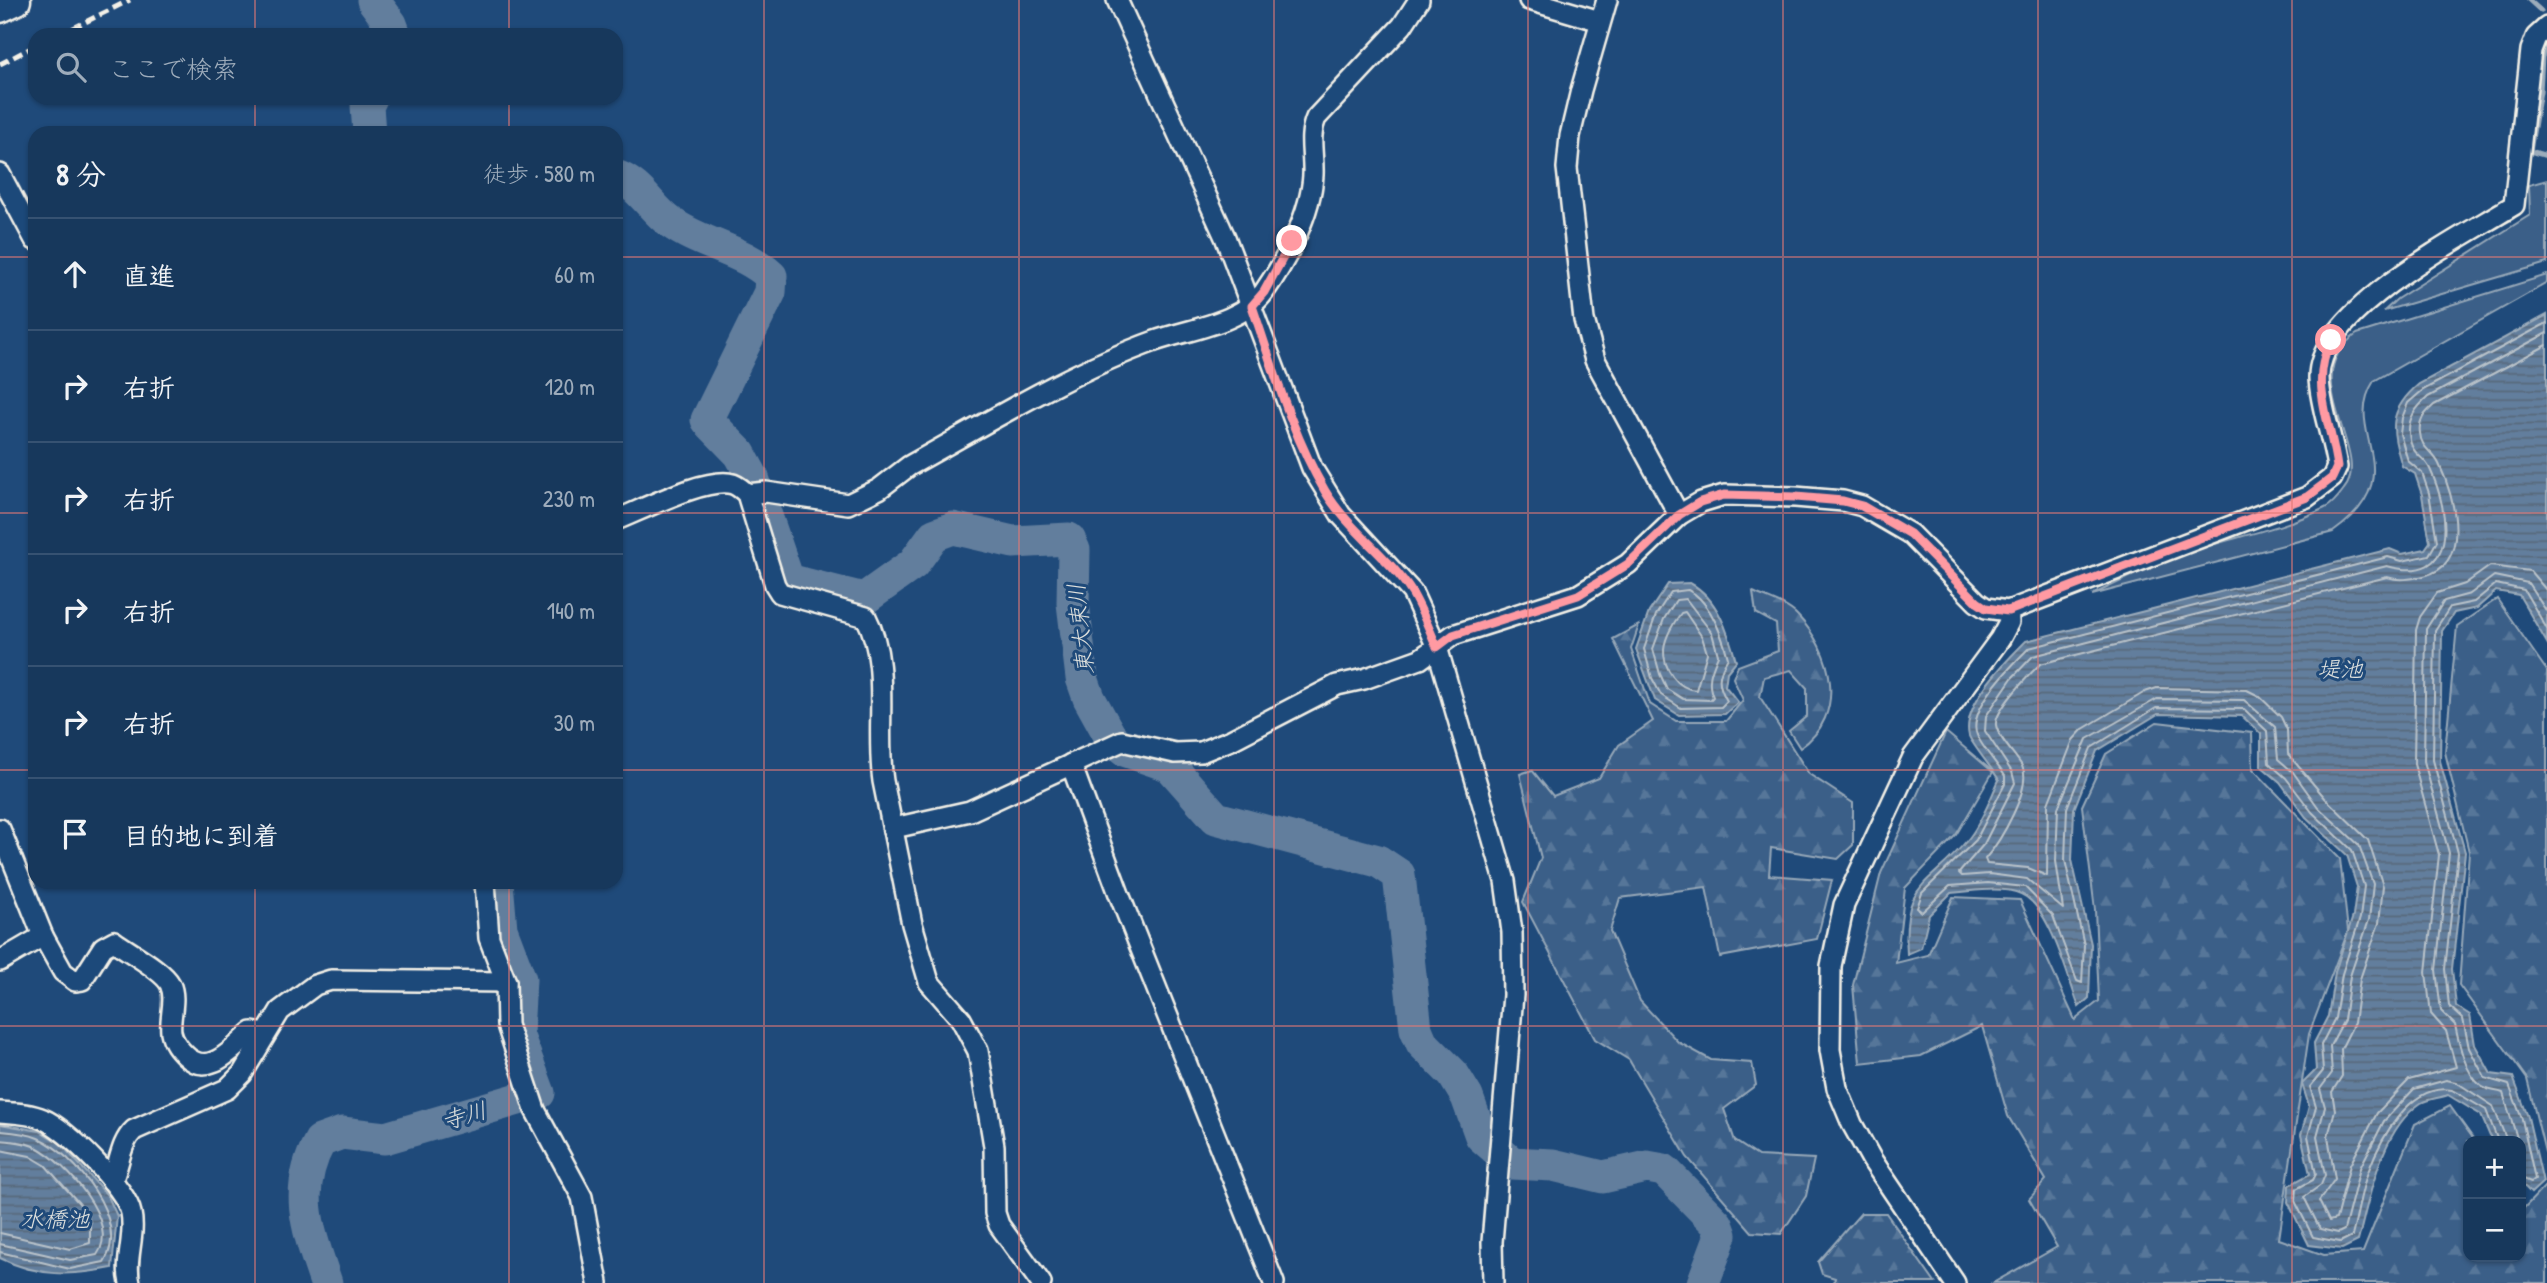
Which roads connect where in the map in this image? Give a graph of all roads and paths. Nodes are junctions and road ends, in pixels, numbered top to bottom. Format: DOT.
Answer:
graph roads {
  1 [pos="15,0"];
  2 [pos="1117,0"];
  3 [pos="1419,0"];
  4 [pos="1529,0"];
  5 [pos="1607,0"];
  6 [pos="0,7"];
  7 [pos="1600,21"];
  8 [pos="2547,27"];
  9 [pos="0,174"];
  10 [pos="28,227"];
  11 [pos="1252,306"];
  12 [pos="756,493"];
  13 [pos="1679,515"];
  14 [pos="623,517"];
  15 [pos="2008,611"];
  16 [pos="1437,647"];
  17 [pos="1071,764"];
  18 [pos="894,828"];
  19 [pos="0,829"];
  20 [pos="486,889"];
  21 [pos="43,936"];
  22 [pos="0,961"];
  23 [pos="506,982"];
  24 [pos="265,1034"];
  25 [pos="0,1112"];
  26 [pos="111,1181"];
  27 [pos="130,1283"];
  28 [pos="598,1283"];
  29 [pos="1041,1283"];
  30 [pos="1274,1283"];
  31 [pos="1493,1283"];
  32 [pos="1955,1283"];
  1 -- 6 [label="highway"];
  2 -- 11 [label="street"];
  3 -- 11 [label="street"];
  4 -- 7 [label="street"];
  5 -- 7 [label="street"];
  7 -- 13 [label="street"];
  8 -- 15 [label="street"];
  9 -- 10 [label="street"];
  11 -- 12 [label="street"];
  11 -- 16 [label="street"];
  12 -- 14 [label="street"];
  12 -- 18 [label="street"];
  13 -- 15 [label="street"];
  13 -- 16 [label="street"];
  15 -- 32 [label="street"];
  16 -- 17 [label="street"];
  16 -- 31 [label="street"];
  17 -- 18 [label="street"];
  17 -- 30 [label="street"];
  18 -- 29 [label="street"];
  19 -- 21 [label="street"];
  20 -- 23 [label="street"];
  21 -- 22 [label="street"];
  21 -- 24 [label="street"];
  23 -- 24 [label="street"];
  23 -- 28 [label="street"];
  24 -- 26 [label="street"];
  25 -- 26 [label="street"];
  26 -- 27 [label="street"];
}
